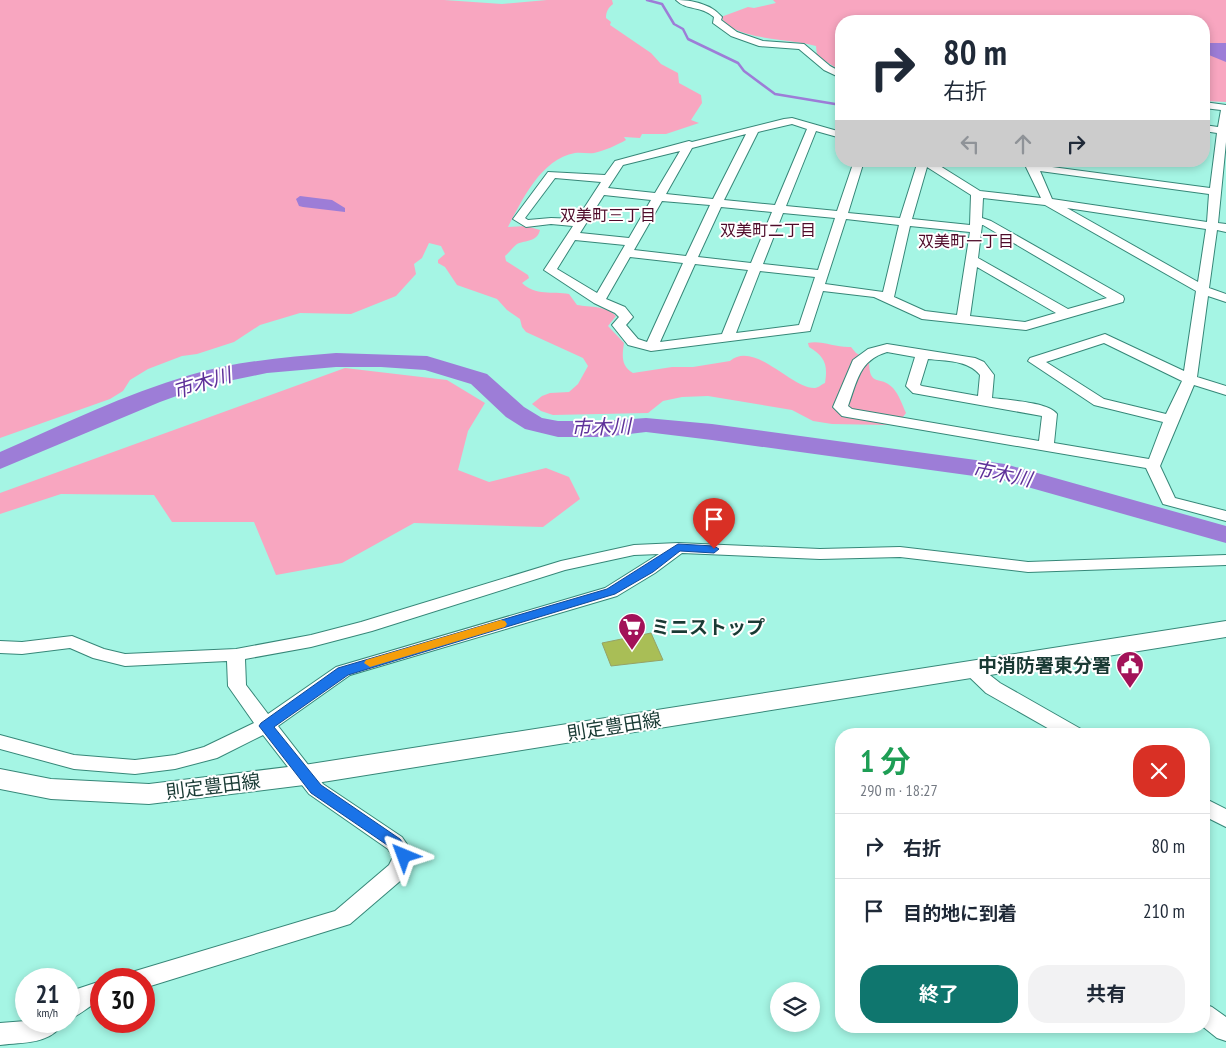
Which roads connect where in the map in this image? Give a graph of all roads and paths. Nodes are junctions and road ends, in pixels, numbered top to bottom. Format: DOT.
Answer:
graph roads {
  1 [pos="680,0"];
  2 [pos="835,72"];
  3 [pos="1210,106"];
  4 [pos="1226,108"];
  5 [pos="813,127"];
  6 [pos="1210,129"];
  7 [pos="754,130"];
  8 [pos="1222,131"];
  9 [pos="835,133"];
  10 [pos="689,144"];
  11 [pos="1222,161"];
  12 [pos="857,167"];
  13 [pos="921,167"];
  14 [pos="933,167"];
  15 [pos="1031,167"];
  16 [pos="1050,167"];
  17 [pos="608,179"];
  18 [pos="600,191"];
  19 [pos="1216,192"];
  20 [pos="977,194"];
  21 [pos="657,196"];
  22 [pos="717,202"];
  23 [pos="1048,202"];
  24 [pos="779,209"];
  25 [pos="841,215"];
  26 [pos="905,222"];
  27 [pos="579,223"];
  28 [pos="976,225"];
  29 [pos="1212,226"];
  30 [pos="1226,228"];
  31 [pos="571,236"];
  32 [pos="628,248"];
  33 [pos="691,260"];
  34 [pos="972,260"];
  35 [pos="755,267"];
  36 [pos="820,281"];
  37 [pos="1203,290"];
  38 [pos="1226,298"];
  39 [pos="599,300"];
  40 [pos="887,300"];
  41 [pos="1067,314"];
  42 [pos="962,319"];
  43 [pos="727,338"];
  44 [pos="652,347"];
  45 [pos="923,354"];
  46 [pos="1190,379"];
  47 [pos="1226,391"];
  48 [pos="985,401"];
  49 [pos="1170,420"];
  50 [pos="1046,446"];
  51 [pos="1152,464"];
  52 [pos="1226,516"];
  53 [pos="678,548"];
  54 [pos="1226,560"];
  55 [pos="1226,629"];
  56 [pos="0,647"];
  57 [pos="236,655"];
  58 [pos="970,669"];
  59 [pos="265,726"];
  60 [pos="1063,728"];
  61 [pos="0,742"];
  62 [pos="304,775"];
  63 [pos="0,779"];
  64 [pos="1210,810"];
  65 [pos="1226,819"];
  66 [pos="155,974"];
  67 [pos="1210,1019"];
  68 [pos="1226,1031"];
  69 [pos="15,1032"];
  70 [pos="0,1034"];
  1 -- 2 [label="street"];
  3 -- 4 [label="street"];
  4 -- 8 [label="street"];
  5 -- 7 [label="street"];
  5 -- 9 [label="street"];
  5 -- 24 [label="street"];
  6 -- 8 [label="street"];
  7 -- 10 [label="street"];
  7 -- 22 [label="street"];
  8 -- 11 [label="street"];
  10 -- 17 [label="street"];
  10 -- 21 [label="street"];
  11 -- 19 [label="street"];
  12 -- 25 [label="street"];
  13 -- 26 [label="street"];
  14 -- 20 [label="street"];
  15 -- 23 [label="street"];
  16 -- 19 [label="street"];
  17 -- 18 [label="street"];
  17 -- 27 [label="street"];
  18 -- 21 [label="street"];
  18 -- 27 [label="street"];
  19 -- 29 [label="street"];
  20 -- 23 [label="street"];
  20 -- 28 [label="street"];
  21 -- 22 [label="street"];
  21 -- 32 [label="street"];
  22 -- 24 [label="street"];
  22 -- 33 [label="street"];
  23 -- 29 [label="street"];
  23 -- 37 [label="street"];
  24 -- 25 [label="street"];
  24 -- 35 [label="street"];
  25 -- 26 [label="street"];
  25 -- 36 [label="street"];
  26 -- 28 [label="street"];
  26 -- 40 [label="street"];
  27 -- 31 [label="street"];
  28 -- 34 [label="street"];
  28 -- 41 [label="street"];
  29 -- 30 [label="street"];
  29 -- 37 [label="street"];
  31 -- 32 [label="street"];
  31 -- 39 [label="street"];
  32 -- 33 [label="street"];
  32 -- 39 [label="street"];
  33 -- 35 [label="street"];
  33 -- 44 [label="street"];
  34 -- 41 [label="street"];
  34 -- 42 [label="street"];
  35 -- 36 [label="street"];
  35 -- 43 [label="street"];
  36 -- 40 [label="street"];
  36 -- 43 [label="street"];
  37 -- 38 [label="street"];
  37 -- 46 [label="street"];
  39 -- 44 [label="street"];
  40 -- 42 [label="street"];
  41 -- 42 [label="street"];
  43 -- 44 [label="street"];
  45 -- 48 [label="street"];
  45 -- 48 [label="street"];
  45 -- 50 [label="street"];
  46 -- 47 [label="street"];
  46 -- 49 [label="street"];
  46 -- 49 [label="street"];
  48 -- 50 [label="street"];
  49 -- 51 [label="street"];
  50 -- 51 [label="street"];
  51 -- 52 [label="street"];
  53 -- 54 [label="street"];
  53 -- 57 [label="street"];
  53 -- 59 [label="street"];
  55 -- 58 [label="main road, 則定豊田線"];
  56 -- 57 [label="street"];
  57 -- 59 [label="street"];
  58 -- 60 [label="street"];
  58 -- 62 [label="main road, 則定豊田線"];
  59 -- 61 [label="street"];
  59 -- 62 [label="street"];
  62 -- 63 [label="main road, 則定豊田線"];
  62 -- 66 [label="street"];
  64 -- 65 [label="street"];
  67 -- 68 [label="street"];
  69 -- 70 [label="street"];
}
